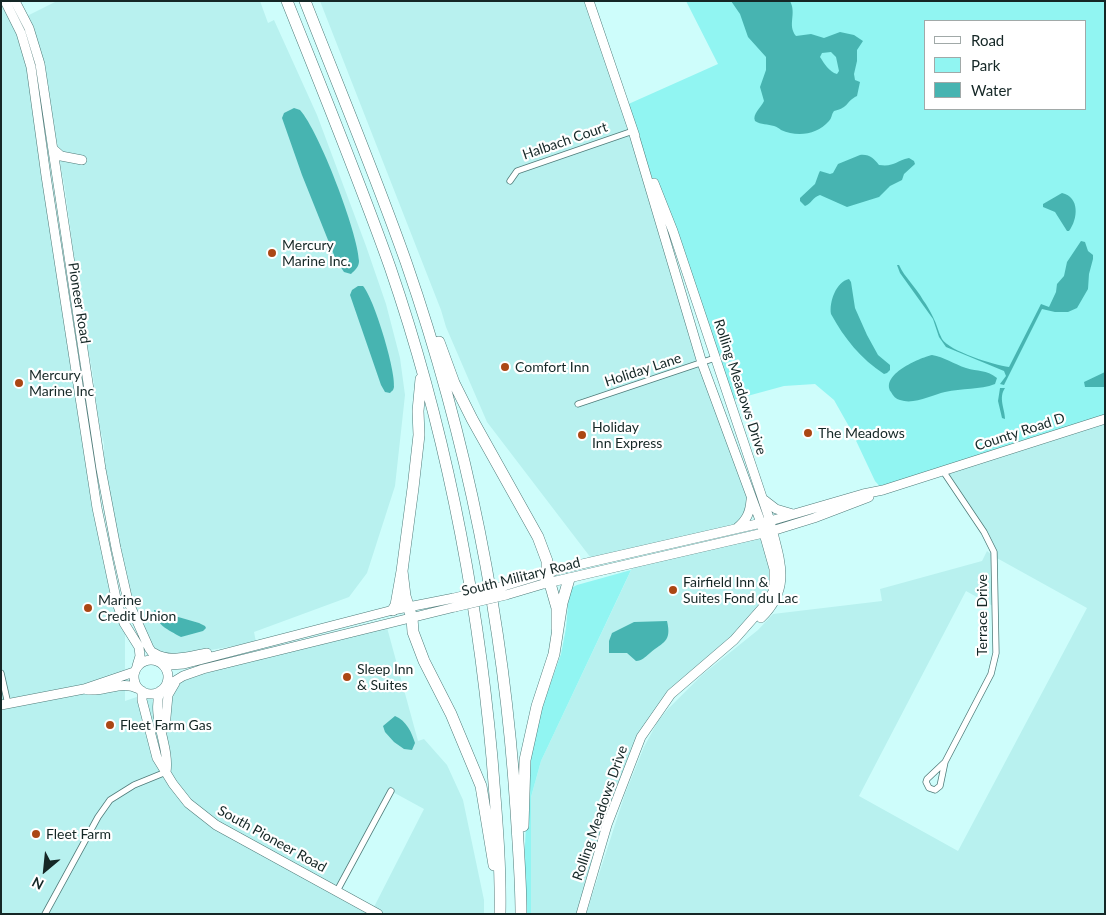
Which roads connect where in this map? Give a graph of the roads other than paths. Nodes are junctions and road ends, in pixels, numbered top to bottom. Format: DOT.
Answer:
graph roads {
  1 [pos="5,1"];
  2 [pos="15,1"];
  3 [pos="287,1"];
  4 [pos="305,1"];
  5 [pos="591,2"];
  6 [pos="633,132"];
  7 [pos="53,149"];
  8 [pos="82,160"];
  9 [pos="510,181"];
  10 [pos="407,264"];
  11 [pos="715,358"];
  12 [pos="702,363"];
  13 [pos="422,370"];
  14 [pos="578,404"];
  15 [pos="1105,419"];
  16 [pos="943,471"];
  17 [pos="883,490"];
  18 [pos="762,497"];
  19 [pos="751,498"];
  20 [pos="794,514"];
  21 [pos="766,522"];
  22 [pos="788,526"];
  23 [pos="735,529"];
  24 [pos="768,532"];
  25 [pos="777,552"];
  26 [pos="402,571"];
  27 [pos="548,578"];
  28 [pos="569,579"];
  29 [pos="392,610"];
  30 [pos="411,613"];
  31 [pos="557,628"];
  32 [pos="734,640"];
  33 [pos="149,648"];
  34 [pos="234,650"];
  35 [pos="160,662"];
  36 [pos="135,669"];
  37 [pos="1,673"];
  38 [pos="187,674"];
  39 [pos="84,689"];
  40 [pos="162,689"];
  41 [pos="140,690"];
  42 [pos="4,704"];
  43 [pos="164,746"];
  44 [pos="945,762"];
  45 [pos="166,772"];
  46 [pos="391,791"];
  47 [pos="337,892"];
  48 [pos="501,898"];
  49 [pos="521,898"];
  50 [pos="45,914"];
  51 [pos="378,914"];
  52 [pos="500,914"];
  53 [pos="521,914"];
  54 [pos="581,914"];
  1 -- 36 [label="main road, Pioneer Road"];
  2 -- 7 [label="main road, Pioneer Road"];
  3 -- 13 [label="highway"];
  4 -- 10 [label="highway"];
  5 -- 6 [label="main road, Rolling Meadows Drive"];
  6 -- 9 [label="street, Halbach Court"];
  6 -- 11 [label="main road, Rolling Meadows Drive"];
  6 -- 12 [label="main road, Rolling Meadows Drive"];
  7 -- 8 [label="main road"];
  7 -- 33 [label="main road, Pioneer Road"];
  10 -- 27 [label="highway"];
  10 -- 49 [label="highway"];
  11 -- 12 [label="street, Holiday Lane"];
  11 -- 18 [label="main road, Rolling Meadows Drive"];
  12 -- 14 [label="street, Holiday Lane"];
  12 -- 19 [label="main road, Rolling Meadows Drive"];
  13 -- 26 [label="highway"];
  13 -- 48 [label="highway"];
  15 -- 16 [label="main road, County Road D"];
  16 -- 17 [label="main road, South Military Road"];
  16 -- 44 [label="street, Terrace Drive"];
  17 -- 20 [label="main road, South Military Road"];
  17 -- 22 [label="main road, South Military Road"];
  18 -- 20 [label="main road"];
  18 -- 21 [label="main road, Rolling Meadows Drive"];
  19 -- 21 [label="main road, Rolling Meadows Drive"];
  19 -- 23 [label="main road"];
  20 -- 21 [label="main road, South Military Road"];
  21 -- 23 [label="main road, South Military Road"];
  21 -- 24 [label="main road, Rolling Meadows Drive"];
  22 -- 24 [label="main road, South Military Road"];
  22 -- 25 [label="main road"];
  23 -- 27 [label="main road, South Military Road"];
  24 -- 25 [label="main road, Rolling Meadows Drive"];
  24 -- 28 [label="main road, South Military Road"];
  24 -- 32 [label="main road, Rolling Meadows Drive"];
  25 -- 32 [label="main road, Rolling Meadows Drive"];
  26 -- 29 [label="highway"];
  26 -- 30 [label="highway"];
  27 -- 28 [label="main road, South Military Road"];
  27 -- 30 [label="main road, South Military Road, bridge"];
  27 -- 31 [label="highway"];
  28 -- 31 [label="highway"];
  29 -- 30 [label="main road, South Military Road"];
  29 -- 34 [label="main road, South Military Road"];
  30 -- 38 [label="main road, South Military Road"];
  30 -- 48 [label="highway"];
  31 -- 49 [label="highway"];
  32 -- 54 [label="main road, Rolling Meadows Drive"];
  33 -- 34 [label="main road"];
  33 -- 35 [label="main road, Pioneer Road"];
  34 -- 35 [label="main road, South Military Road"];
  35 -- 36 [label="main road"];
  35 -- 40 [label="main road"];
  36 -- 39 [label="main road"];
  36 -- 41 [label="main road"];
  37 -- 42 [label="street"];
  38 -- 40 [label="main road, South Military Road"];
  38 -- 43 [label="main road"];
  39 -- 41 [label="main road"];
  39 -- 42 [label="main road"];
  40 -- 41 [label="main road"];
  40 -- 43 [label="main road"];
  41 -- 45 [label="main road, South Pioneer Road"];
  43 -- 45 [label="main road"];
  44 -- 44 [label="street, Terrace Drive"];
  45 -- 47 [label="main road, South Pioneer Road"];
  45 -- 50 [label="street"];
  46 -- 47 [label="street"];
  47 -- 51 [label="main road, South Pioneer Road"];
  48 -- 52 [label="highway"];
  49 -- 53 [label="highway"];
}
